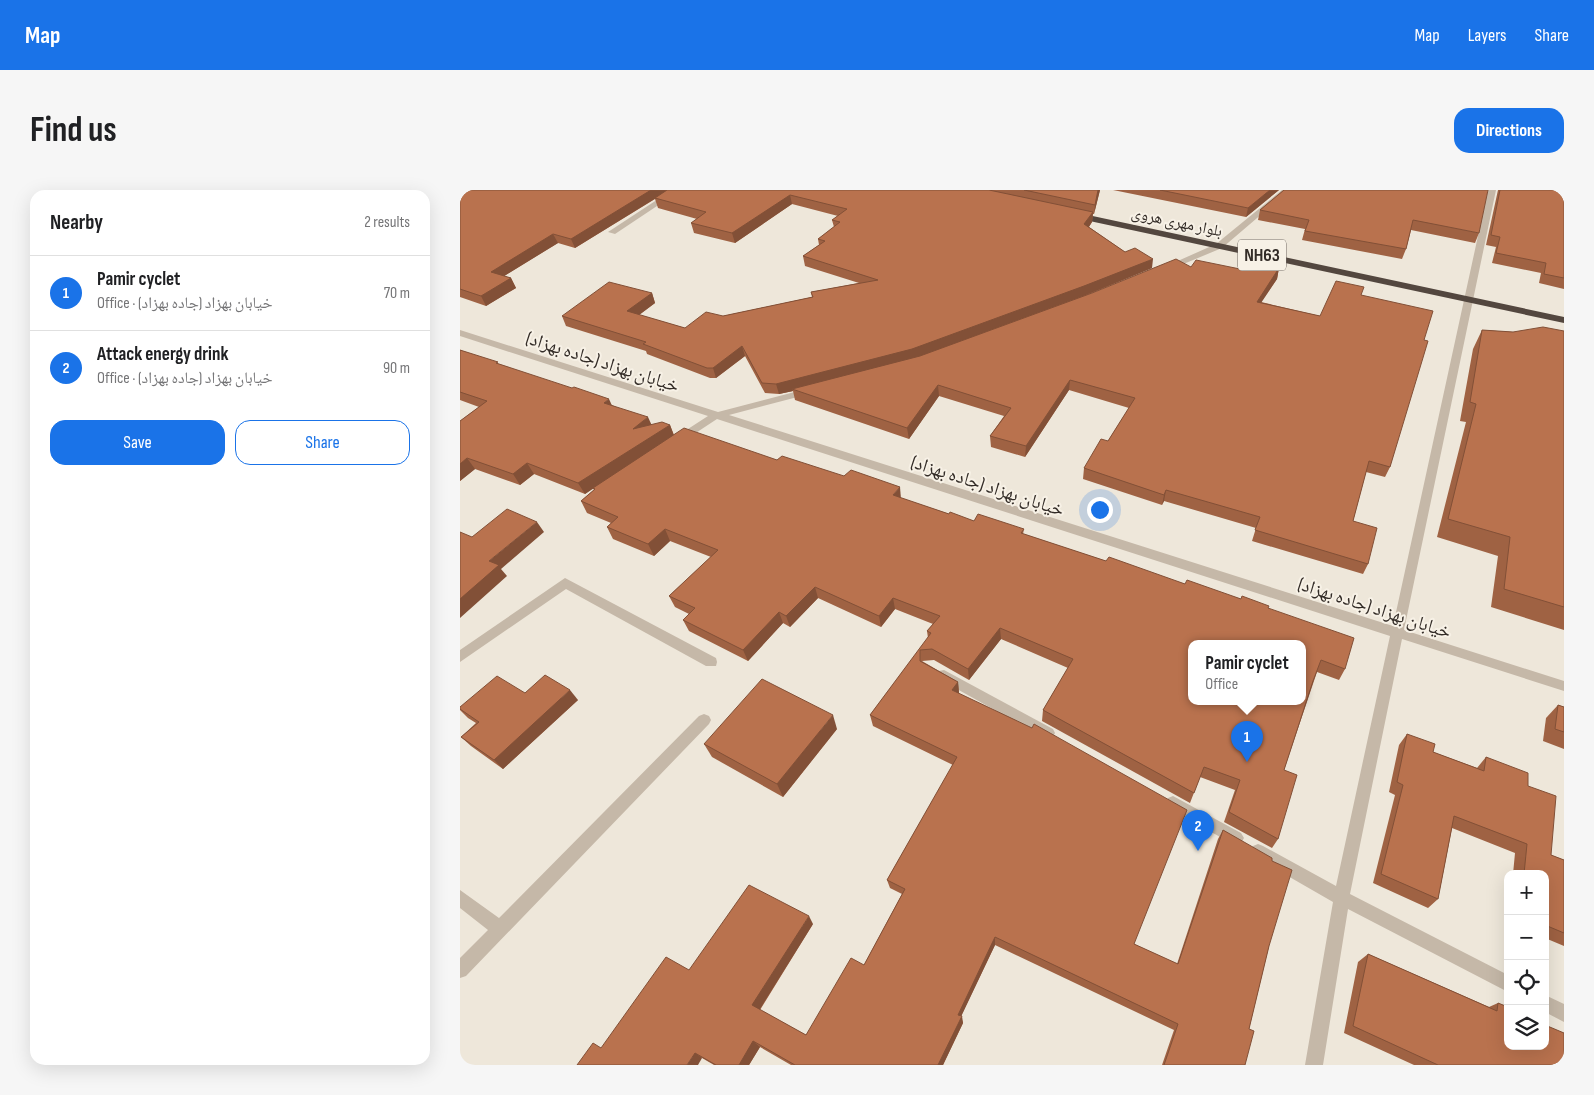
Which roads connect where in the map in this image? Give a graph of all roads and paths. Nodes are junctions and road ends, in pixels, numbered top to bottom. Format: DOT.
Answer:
graph roads {
  1 [pos="677,190"];
  2 [pos="1286,190"];
  3 [pos="1492,190"];
  4 [pos="1065,213"];
  5 [pos="612,232"];
  6 [pos="1219,246"];
  7 [pos="1158,271"];
  8 [pos="1471,300"];
  9 [pos="1564,320"];
  10 [pos="460,333"];
  11 [pos="820,388"];
  12 [pos="714,416"];
  13 [pos="666,448"];
  14 [pos="1397,632"];
  15 [pos="462,653"];
  16 [pos="711,662"];
  17 [pos="928,666"];
  18 [pos="1564,686"];
  19 [pos="704,720"];
  20 [pos="1058,738"];
  21 [pos="1161,796"];
  22 [pos="460,898"];
  23 [pos="1342,898"];
  24 [pos="499,928"];
  25 [pos="460,970"];
  26 [pos="1504,982"];
  27 [pos="1549,1005"];
  28 [pos="1564,1013"];
  29 [pos="1314,1065"];
  1 -- 5 [label="street"];
  2 -- 6 [label="street"];
  3 -- 8 [label="street"];
  4 -- 6 [label="highway, بلوار مهری هروی / NH63"];
  6 -- 7 [label="street"];
  6 -- 8 [label="highway, بلوار مهری هروی / NH63"];
  8 -- 9 [label="highway, بلوار مهری هروی / NH63"];
  8 -- 14 [label="street"];
  10 -- 12 [label="street, خیابان بهزاد (جاده بهزاد)"];
  11 -- 12 [label="street"];
  12 -- 13 [label="street"];
  12 -- 14 [label="street, خیابان بهزاد (جاده بهزاد)"];
  14 -- 18 [label="street, خیابان بهزاد (جاده بهزاد)"];
  14 -- 23 [label="street"];
  15 -- 16 [label="street"];
  17 -- 20 [label="street"];
  19 -- 24 [label="street"];
  21 -- 23 [label="street"];
  22 -- 24 [label="street"];
  23 -- 26 [label="street"];
  23 -- 29 [label="street"];
  24 -- 25 [label="street"];
  27 -- 28 [label="street"];
}
